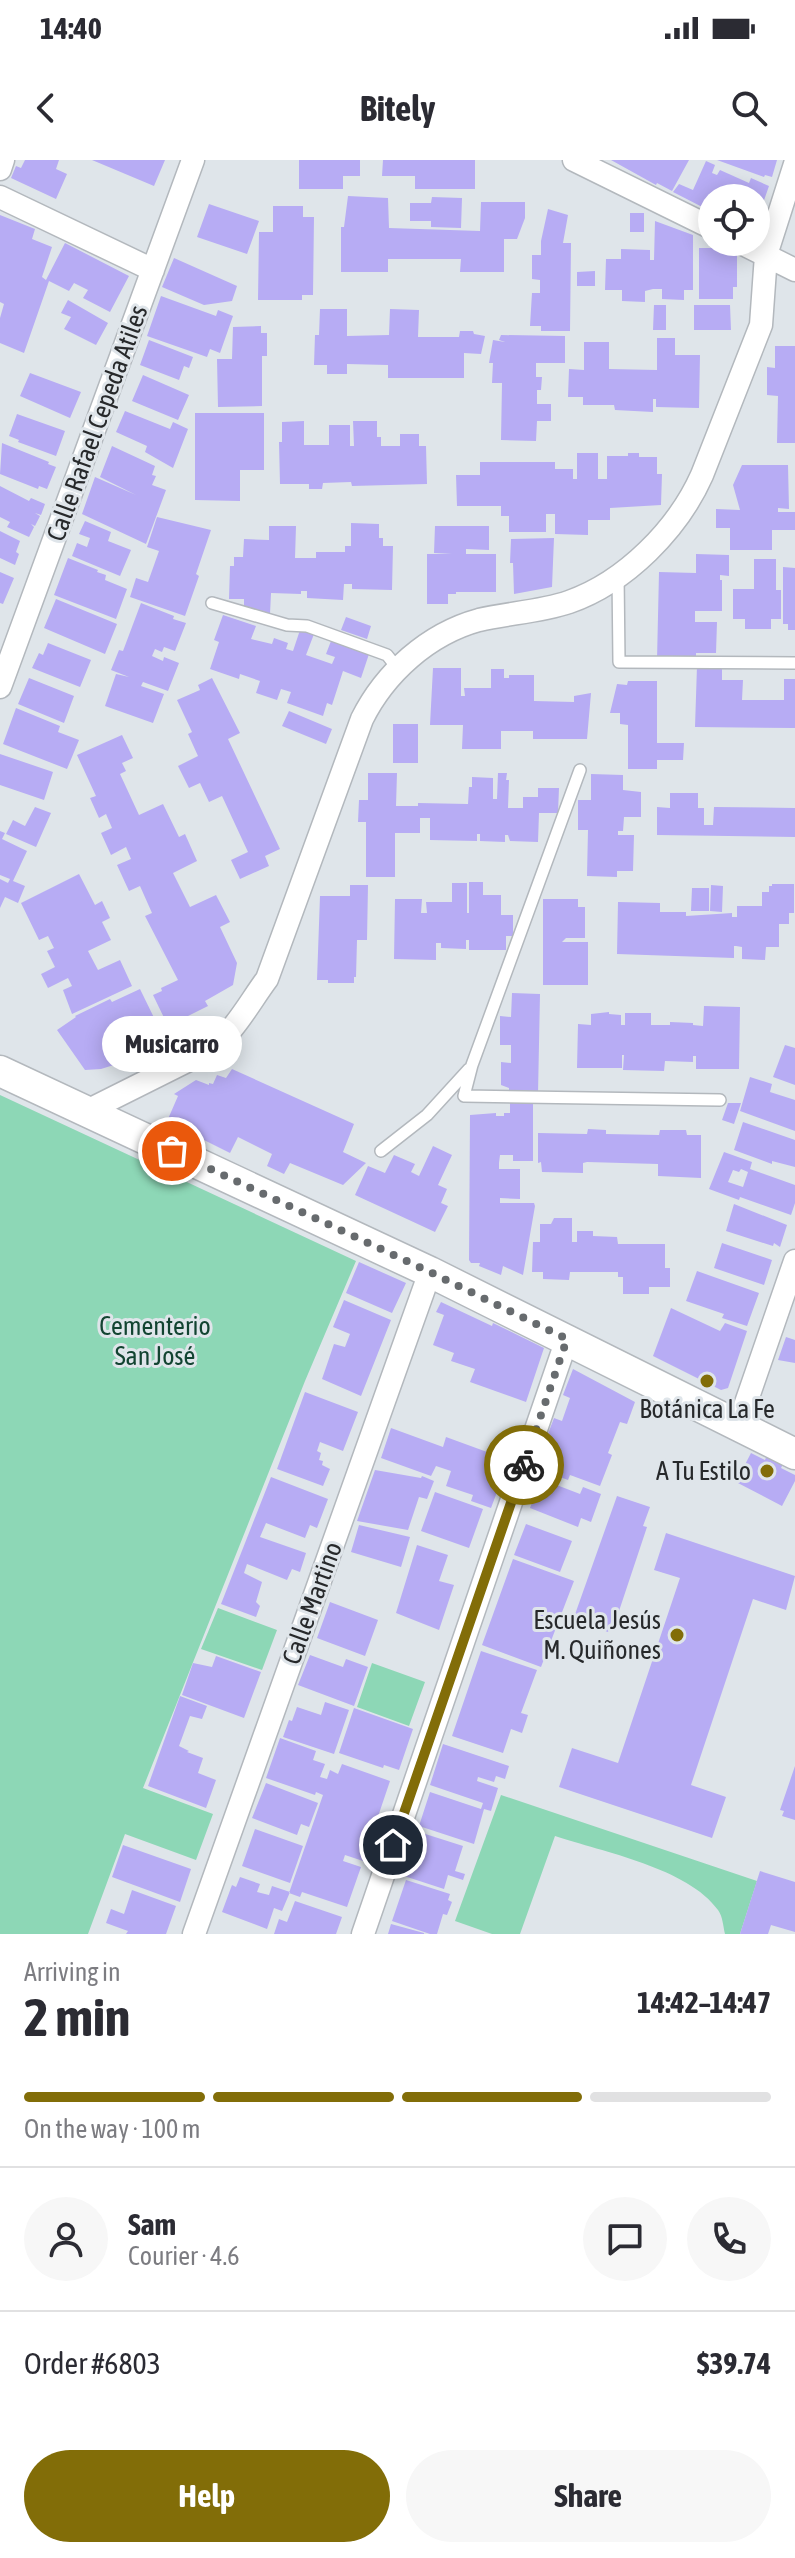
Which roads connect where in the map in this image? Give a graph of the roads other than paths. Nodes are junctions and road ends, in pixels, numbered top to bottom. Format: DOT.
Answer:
graph roads {
  1 [pos="3,160"];
  2 [pos="193,160"];
  3 [pos="583,162"];
  4 [pos="795,164"];
  5 [pos="0,169"];
  6 [pos="0,197"];
  7 [pos="698,221"];
  8 [pos="770,242"];
  9 [pos="766,256"];
  10 [pos="768,256"];
  11 [pos="153,270"];
  12 [pos="795,270"];
  13 [pos="618,574"];
  14 [pos="212,603"];
  15 [pos="795,663"];
  16 [pos="398,669"];
  17 [pos="0,687"];
  18 [pos="580,770"];
  19 [pos="472,1065"];
  20 [pos="0,1071"];
  21 [pos="720,1100"];
  22 [pos="87,1111"];
  23 [pos="381,1151"];
  24 [pos="795,1261"];
  25 [pos="430,1272"];
  26 [pos="567,1339"];
  27 [pos="738,1426"];
  28 [pos="795,1454"];
  29 [pos="194,1934"];
  30 [pos="363,1934"];
  1 -- 5 [label="street"];
  2 -- 11 [label="street, Calle Rafael Cepeda Atiles"];
  3 -- 7 [label="street"];
  4 -- 8 [label="street"];
  6 -- 11 [label="street"];
  9 -- 13 [label="street"];
  10 -- 12 [label="street"];
  11 -- 17 [label="street, Calle Rafael Cepeda Atiles"];
  13 -- 15 [label="lane"];
  13 -- 16 [label="street"];
  14 -- 16 [label="lane"];
  16 -- 22 [label="street"];
  18 -- 19 [label="lane"];
  19 -- 21 [label="lane"];
  19 -- 23 [label="lane"];
  20 -- 22 [label="street"];
  22 -- 25 [label="street"];
  24 -- 27 [label="street"];
  25 -- 26 [label="street"];
  25 -- 29 [label="street, Calle Martino"];
  26 -- 27 [label="street"];
  26 -- 30 [label="street"];
  27 -- 28 [label="street"];
}
